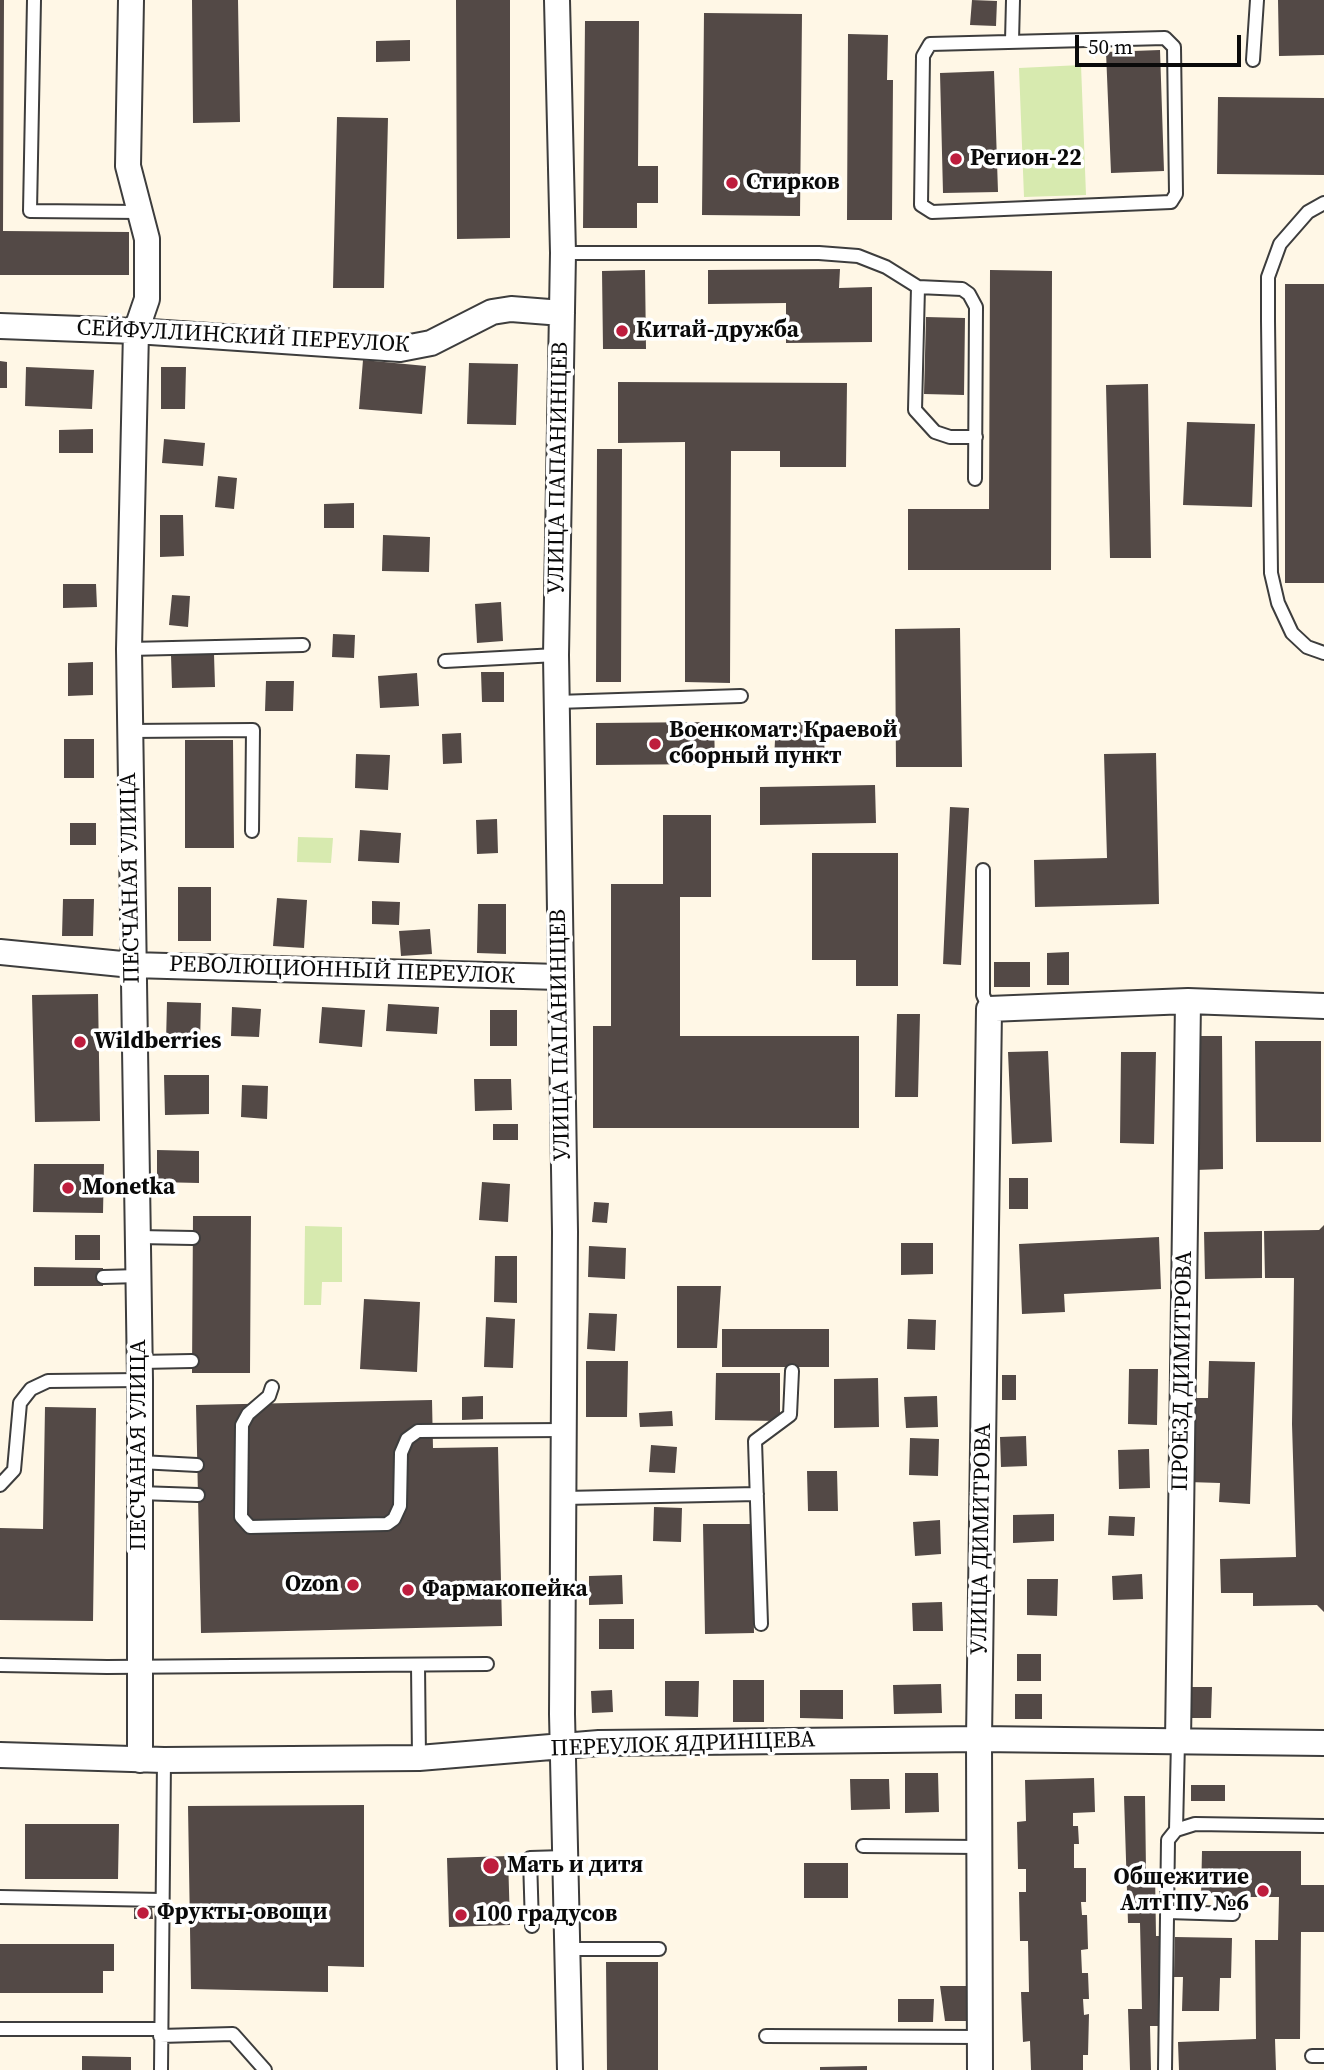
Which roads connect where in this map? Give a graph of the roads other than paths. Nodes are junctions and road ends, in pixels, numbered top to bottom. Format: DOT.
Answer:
graph roads {
  1 [pos="34,0"];
  2 [pos="131,0"];
  3 [pos="557,0"];
  4 [pos="1013,0"];
  5 [pos="1258,0"];
  6 [pos="1012,41"];
  7 [pos="1253,60"];
  8 [pos="1324,203"];
  9 [pos="140,212"];
  10 [pos="563,253"];
  11 [pos="918,288"];
  12 [pos="562,313"];
  13 [pos="0,326"];
  14 [pos="136,331"];
  15 [pos="976,437"];
  16 [pos="975,479"];
  17 [pos="303,645"];
  18 [pos="129,649"];
  19 [pos="1324,653"];
  20 [pos="556,655"];
  21 [pos="444,661"];
  22 [pos="741,696"];
  23 [pos="556,702"];
  24 [pos="130,731"];
  25 [pos="252,831"];
  26 [pos="983,870"];
  27 [pos="0,952"];
  28 [pos="132,965"];
  29 [pos="559,977"];
  30 [pos="1188,1001"];
  31 [pos="1324,1006"];
  32 [pos="989,1009"];
  33 [pos="138,1237"];
  34 [pos="193,1238"];
  35 [pos="139,1276"];
  36 [pos="103,1277"];
  37 [pos="192,1361"];
  38 [pos="140,1371"];
  39 [pos="792,1371"];
  40 [pos="272,1387"];
  41 [pos="564,1430"];
  42 [pos="140,1462"];
  43 [pos="197,1465"];
  44 [pos="0,1485"];
  45 [pos="139,1493"];
  46 [pos="757,1494"];
  47 [pos="198,1495"];
  48 [pos="564,1498"];
  49 [pos="761,1625"];
  50 [pos="488,1664"];
  51 [pos="0,1665"];
  52 [pos="418,1665"];
  53 [pos="139,1666"];
  54 [pos="979,1739"];
  55 [pos="1178,1741"];
  56 [pos="1324,1743"];
  57 [pos="564,1746"];
  58 [pos="0,1755"];
  59 [pos="419,1758"];
  60 [pos="152,1760"];
  61 [pos="0,1770"];
  62 [pos="1324,1826"];
  63 [pos="1176,1830"];
  64 [pos="863,1846"];
  65 [pos="979,1847"];
  66 [pos="565,1857"];
  67 [pos="0,1897"];
  68 [pos="162,1900"];
  69 [pos="1167,1912"];
  70 [pos="1233,1914"];
  71 [pos="532,1926"];
  72 [pos="567,1949"];
  73 [pos="659,1949"];
  74 [pos="0,2029"];
  75 [pos="160,2033"];
  76 [pos="766,2036"];
  77 [pos="980,2037"];
  78 [pos="161,2070"];
  79 [pos="265,2070"];
  80 [pos="570,2070"];
  81 [pos="980,2070"];
  82 [pos="1165,2070"];
  1 -- 9 [label="lane"];
  2 -- 9 [label="street, ПЕСЧАНАЯ УЛИЦА"];
  3 -- 10 [label="street, УЛИЦА ПАПАНИНЦЕВ"];
  4 -- 6 [label="lane"];
  5 -- 7 [label="lane"];
  6 -- 6 [label="lane"];
  8 -- 19 [label="lane"];
  9 -- 14 [label="street, ПЕСЧАНАЯ УЛИЦА"];
  10 -- 11 [label="lane"];
  10 -- 12 [label="street, УЛИЦА ПАПАНИНЦЕВ"];
  11 -- 15 [label="lane"];
  11 -- 15 [label="lane"];
  12 -- 14 [label="street, СЕЙФУЛЛИНСКИЙ ПЕРЕУЛОК"];
  12 -- 20 [label="street, УЛИЦА ПАПАНИНЦЕВ"];
  13 -- 14 [label="street, СЕЙФУЛЛИНСКИЙ ПЕРЕУЛОК"];
  14 -- 18 [label="street, ПЕСЧАНАЯ УЛИЦА"];
  15 -- 16 [label="lane"];
  17 -- 18 [label="lane"];
  18 -- 24 [label="street, ПЕСЧАНАЯ УЛИЦА"];
  20 -- 21 [label="lane"];
  20 -- 23 [label="street, УЛИЦА ПАПАНИНЦЕВ"];
  22 -- 23 [label="lane"];
  23 -- 29 [label="street, УЛИЦА ПАПАНИНЦЕВ"];
  24 -- 25 [label="lane"];
  24 -- 28 [label="street, ПЕСЧАНАЯ УЛИЦА"];
  26 -- 32 [label="lane"];
  27 -- 28 [label="street, РЕВОЛЮЦИОННЫЙ ПЕРЕУЛОК"];
  28 -- 29 [label="street, РЕВОЛЮЦИОННЫЙ ПЕРЕУЛОК"];
  28 -- 33 [label="street, ПЕСЧАНАЯ УЛИЦА"];
  29 -- 41 [label="street, УЛИЦА ПАПАНИНЦЕВ"];
  30 -- 31 [label="street"];
  30 -- 32 [label="street"];
  30 -- 55 [label="street, ПРОЕЗД ДИМИТРОВА"];
  32 -- 54 [label="street, УЛИЦА ДИМИТРОВА"];
  33 -- 34 [label="lane"];
  33 -- 35 [label="street, ПЕСЧАНАЯ УЛИЦА"];
  35 -- 36 [label="lane"];
  35 -- 38 [label="street, ПЕСЧАНАЯ УЛИЦА"];
  37 -- 38 [label="lane"];
  38 -- 42 [label="street, ПЕСЧАНАЯ УЛИЦА"];
  38 -- 44 [label="lane"];
  39 -- 46 [label="lane"];
  40 -- 41 [label="lane"];
  41 -- 48 [label="street, УЛИЦА ПАПАНИНЦЕВ"];
  42 -- 43 [label="lane"];
  42 -- 45 [label="street, ПЕСЧАНАЯ УЛИЦА"];
  45 -- 47 [label="lane"];
  45 -- 53 [label="street, ПЕСЧАНАЯ УЛИЦА"];
  46 -- 48 [label="lane"];
  46 -- 49 [label="lane"];
  48 -- 57 [label="street, УЛИЦА ПАПАНИНЦЕВ"];
  50 -- 52 [label="lane"];
  51 -- 53 [label="lane"];
  52 -- 53 [label="lane"];
  52 -- 59 [label="lane"];
  53 -- 60 [label="street, ПЕСЧАНАЯ УЛИЦА"];
  54 -- 55 [label="street, ПЕРЕУЛОК ЯДРИНЦЕВА"];
  54 -- 57 [label="street, ПЕРЕУЛОК ЯДРИНЦЕВА"];
  54 -- 65 [label="street, УЛИЦА ДИМИТРОВА"];
  55 -- 56 [label="street, ПЕРЕУЛОК ЯДРИНЦЕВА"];
  55 -- 63 [label="lane"];
  57 -- 59 [label="street, ПЕРЕУЛОК ЯДРИНЦЕВА"];
  57 -- 66 [label="street, УЛИЦА ПАПАНИНЦЕВ"];
  58 -- 60 [label="street, ПЕРЕУЛОК ЯДРИНЦЕВА"];
  58 -- 61 [label="lane"];
  59 -- 60 [label="street, ПЕРЕУЛОК ЯДРИНЦЕВА"];
  60 -- 68 [label="lane"];
  62 -- 63 [label="lane"];
  63 -- 69 [label="lane"];
  64 -- 65 [label="lane"];
  65 -- 77 [label="street, УЛИЦА ДИМИТРОВА"];
  66 -- 71 [label="lane"];
  66 -- 72 [label="street, УЛИЦА ПАПАНИНЦЕВ"];
  67 -- 68 [label="lane"];
  68 -- 75 [label="lane"];
  69 -- 70 [label="lane"];
  69 -- 82 [label="lane"];
  72 -- 73 [label="lane"];
  72 -- 80 [label="street, УЛИЦА ПАПАНИНЦЕВ"];
  74 -- 75 [label="lane"];
  75 -- 78 [label="lane"];
  75 -- 79 [label="lane"];
  76 -- 77 [label="lane"];
  77 -- 81 [label="street, УЛИЦА ДИМИТРОВА"];
}
